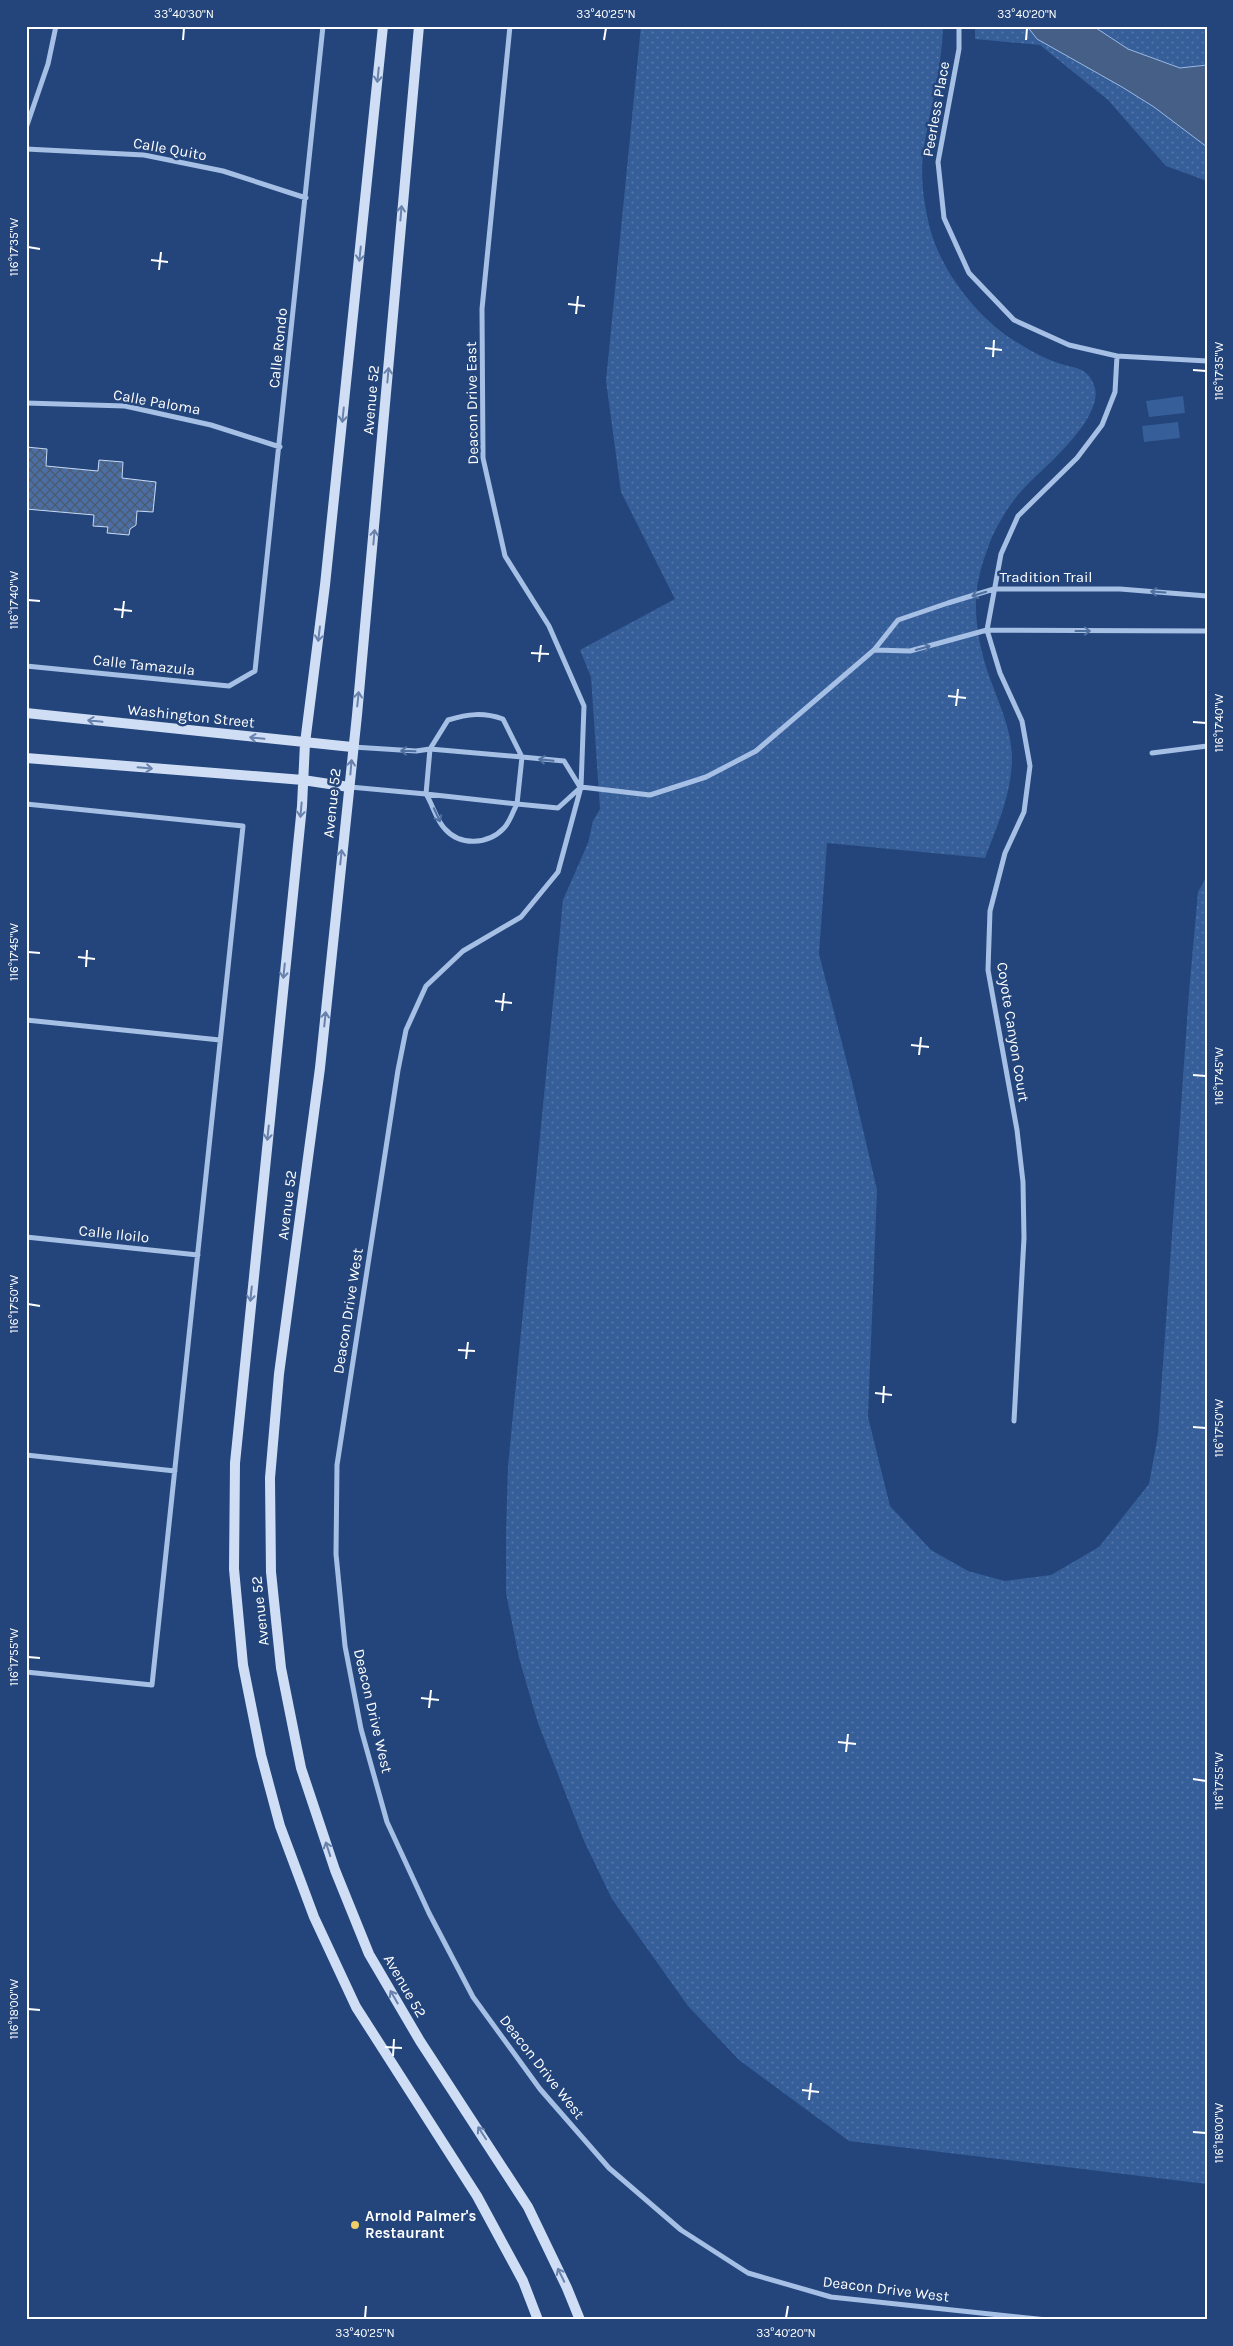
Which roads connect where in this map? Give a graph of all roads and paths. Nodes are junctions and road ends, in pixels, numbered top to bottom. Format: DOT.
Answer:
graph roads {
  1 [pos="56,26"];
  2 [pos="323,26"];
  3 [pos="383,26"];
  4 [pos="419,26"];
  5 [pos="510,26"];
  6 [pos="959,26"];
  7 [pos="26,128"];
  8 [pos="26,149"];
  9 [pos="306,198"];
  10 [pos="1117,356"];
  11 [pos="1207,362"];
  12 [pos="26,403"];
  13 [pos="280,447"];
  14 [pos="994,589"];
  15 [pos="1207,596"];
  16 [pos="987,630"];
  17 [pos="1207,632"];
  18 [pos="874,650"];
  19 [pos="26,666"];
  20 [pos="255,671"];
  21 [pos="26,713"];
  22 [pos="305,743"];
  23 [pos="1207,746"];
  24 [pos="352,747"];
  25 [pos="430,749"];
  26 [pos="1152,753"];
  27 [pos="522,757"];
  28 [pos="26,758"];
  29 [pos="303,780"];
  30 [pos="349,787"];
  31 [pos="581,787"];
  32 [pos="426,794"];
  33 [pos="26,804"];
  34 [pos="517,804"];
  35 [pos="26,1020"];
  36 [pos="220,1040"];
  37 [pos="26,1237"];
  38 [pos="198,1255"];
  39 [pos="1014,1421"];
  40 [pos="26,1455"];
  41 [pos="175,1471"];
  42 [pos="26,1672"];
  43 [pos="538,2320"];
  44 [pos="580,2320"];
  45 [pos="1047,2320"];
  1 -- 7 [label="street"];
  2 -- 9 [label="street, Calle Rondo"];
  3 -- 22 [label="main road, Avenue 52, one-way"];
  24 -- 4 [label="main road, Avenue 52, one-way"];
  5 -- 31 [label="street, Deacon Drive East"];
  6 -- 10 [label="street, Peerless Place"];
  8 -- 9 [label="street, Calle Quito"];
  9 -- 13 [label="street, Calle Rondo"];
  10 -- 11 [label="street, Peerless Place"];
  10 -- 14 [label="street"];
  12 -- 13 [label="street, Calle Paloma"];
  13 -- 20 [label="street, Calle Rondo"];
  15 -- 14 [label="street, Tradition Trail, one-way"];
  14 -- 16 [label="street"];
  14 -- 18 [label="street, Tradition Trail, one-way"];
  16 -- 17 [label="street, one-way"];
  18 -- 16 [label="street, one-way"];
  16 -- 39 [label="street, Coyote Canyon Court"];
  18 -- 31 [label="street, Tradition Trail"];
  19 -- 20 [label="street, Calle Tamazula"];
  22 -- 21 [label="main road, Washington Street, one-way"];
  22 -- 24 [label="main road, Washington Street"];
  22 -- 29 [label="main road, Avenue 52"];
  23 -- 26 [label="street"];
  25 -- 24 [label="street, one-way"];
  30 -- 24 [label="main road, Avenue 52, one-way"];
  25 -- 27 [label="street"];
  25 -- 27 [label="street"];
  25 -- 32 [label="street"];
  31 -- 27 [label="street, one-way"];
  27 -- 34 [label="street"];
  28 -- 29 [label="main road, one-way"];
  29 -- 30 [label="main road"];
  29 -- 43 [label="main road, Avenue 52, one-way"];
  30 -- 32 [label="street"];
  44 -- 30 [label="main road, Avenue 52, one-way"];
  31 -- 34 [label="street"];
  31 -- 45 [label="street, Deacon Drive West"];
  32 -- 34 [label="street"];
  32 -- 34 [label="street, one-way"];
  33 -- 36 [label="street"];
  35 -- 36 [label="street"];
  36 -- 38 [label="street"];
  37 -- 38 [label="street, Calle Iloilo"];
  38 -- 41 [label="street"];
  40 -- 41 [label="street"];
  41 -- 42 [label="street"];
}
